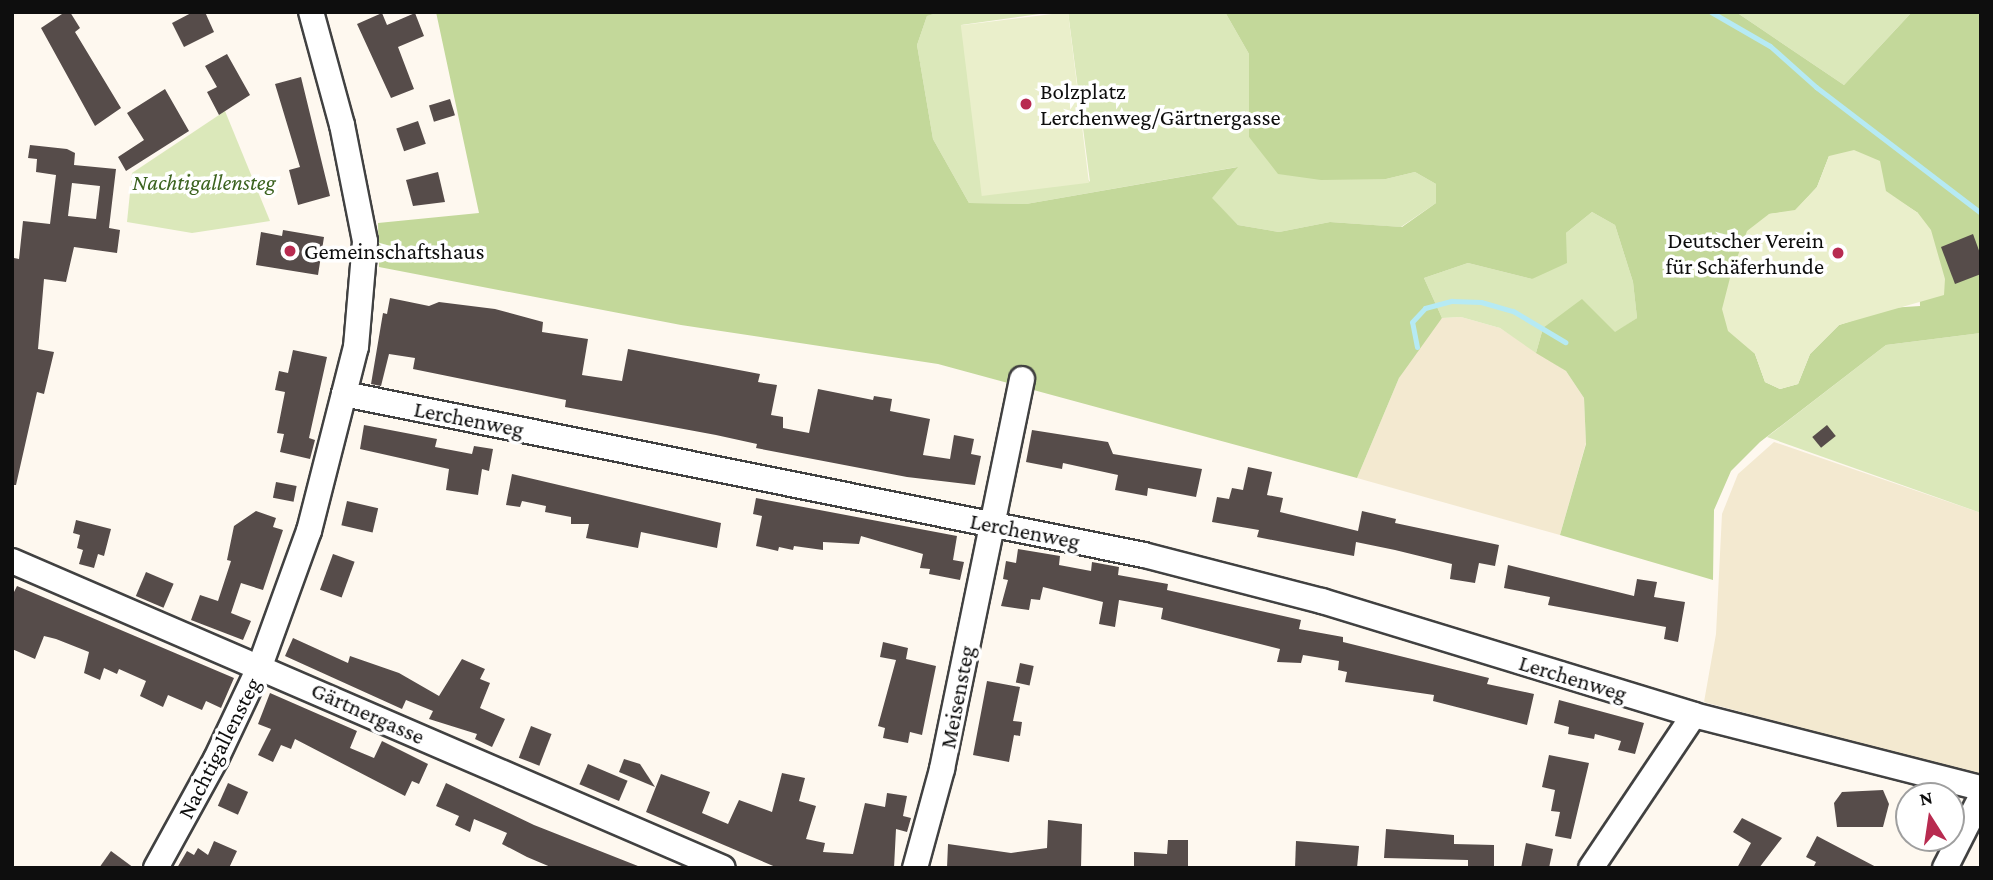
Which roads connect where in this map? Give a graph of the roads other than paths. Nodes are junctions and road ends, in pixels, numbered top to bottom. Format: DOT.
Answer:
graph roads {
  1 [pos="311,12"];
  2 [pos="1022,379"];
  3 [pos="344,394"];
  4 [pos="989,524"];
  5 [pos="12,561"];
  6 [pos="260,666"];
  7 [pos="1694,715"];
  8 [pos="1981,788"];
  9 [pos="1981,797"];
  10 [pos="156,868"];
  11 [pos="723,868"];
  12 [pos="915,868"];
  13 [pos="1591,868"];
  14 [pos="1945,868"];
  1 -- 3 [label="street, Nachtigallensteg"];
  2 -- 4 [label="street, Meisensteg"];
  3 -- 4 [label="street, Lerchenweg"];
  3 -- 6 [label="street, Nachtigallensteg"];
  4 -- 7 [label="street, Lerchenweg"];
  4 -- 12 [label="street, Meisensteg"];
  5 -- 6 [label="street, Gärtnergasse"];
  6 -- 10 [label="street, Nachtigallensteg"];
  6 -- 11 [label="street, Gärtnergasse"];
  7 -- 8 [label="street, Lerchenweg"];
  7 -- 13 [label="street"];
  9 -- 14 [label="street"];
}
